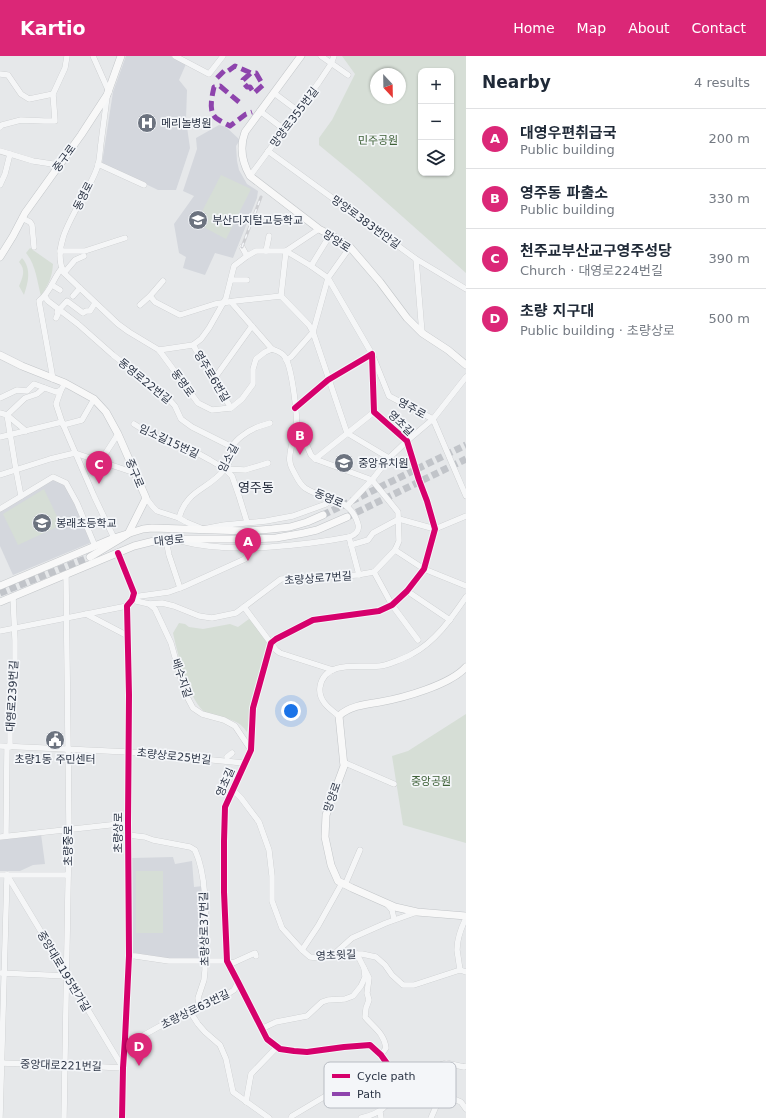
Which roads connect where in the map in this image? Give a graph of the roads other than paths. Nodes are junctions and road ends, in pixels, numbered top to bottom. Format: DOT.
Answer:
graph roads {
  1 [pos="67,56"];
  2 [pos="93,56"];
  3 [pos="121,56"];
  4 [pos="176,56"];
  5 [pos="223,56"];
  6 [pos="301,56"];
  7 [pos="321,56"];
  8 [pos="334,56"];
  9 [pos="331,64"];
  10 [pos="0,74"];
  11 [pos="348,75"];
  12 [pos="108,93"];
  13 [pos="274,93"];
  14 [pos="53,94"];
  15 [pos="260,111"];
  16 [pos="298,111"];
  17 [pos="0,127"];
  18 [pos="285,130"];
  19 [pos="0,151"];
  20 [pos="268,152"];
  21 [pos="10,154"];
  22 [pos="98,164"];
  23 [pos="59,165"];
  24 [pos="250,176"];
  25 [pos="0,185"];
  26 [pos="144,185"];
  27 [pos="22,218"];
  28 [pos="318,229"];
  29 [pos="330,235"];
  30 [pos="269,236"];
  31 [pos="125,238"];
  32 [pos="2,246"];
  33 [pos="34,247"];
  34 [pos="242,247"];
  35 [pos="350,247"];
  36 [pos="60,251"];
  37 [pos="266,251"];
  38 [pos="286,251"];
  39 [pos="84,254"];
  40 [pos="248,256"];
  41 [pos="0,257"];
  42 [pos="416,259"];
  43 [pos="311,266"];
  44 [pos="63,270"];
  45 [pos="328,278"];
  46 [pos="231,280"];
  47 [pos="246,280"];
  48 [pos="163,281"];
  49 [pos="52,285"];
  50 [pos="80,288"];
  51 [pos="466,289"];
  52 [pos="60,290"];
  53 [pos="73,296"];
  54 [pos="150,296"];
  55 [pos="281,296"];
  56 [pos="45,297"];
  57 [pos="231,302"];
  58 [pos="95,303"];
  59 [pos="223,304"];
  60 [pos="140,305"];
  61 [pos="59,309"];
  62 [pos="56,318"];
  63 [pos="252,326"];
  64 [pos="313,332"];
  65 [pos="422,333"];
  66 [pos="193,345"];
  67 [pos="272,349"];
  68 [pos="159,350"];
  69 [pos="372,354"];
  70 [pos="0,355"];
  71 [pos="286,360"];
  72 [pos="466,365"];
  73 [pos="466,377"];
  74 [pos="53,379"];
  75 [pos="214,379"];
  76 [pos="328,380"];
  77 [pos="65,383"];
  78 [pos="44,388"];
  79 [pos="61,390"];
  80 [pos="0,398"];
  81 [pos="94,399"];
  82 [pos="231,408"];
  83 [pos="295,408"];
  84 [pos="374,412"];
  85 [pos="0,413"];
  86 [pos="7,415"];
  87 [pos="433,419"];
  88 [pos="270,423"];
  89 [pos="63,424"];
  90 [pos="134,424"];
  91 [pos="296,428"];
  92 [pos="26,431"];
  93 [pos="347,433"];
  94 [pos="118,434"];
  95 [pos="10,435"];
  96 [pos="0,437"];
  97 [pos="407,440"];
  98 [pos="232,447"];
  99 [pos="75,453"];
  100 [pos="389,458"];
  101 [pos="316,459"];
  102 [pos="100,462"];
  103 [pos="268,463"];
  104 [pos="225,469"];
  105 [pos="16,470"];
  106 [pos="135,472"];
  107 [pos="0,475"];
  108 [pos="372,480"];
  109 [pos="21,496"];
  110 [pos="466,496"];
  111 [pos="146,498"];
  112 [pos="332,498"];
  113 [pos="347,506"];
  114 [pos="0,509"];
  115 [pos="323,515"];
  116 [pos="466,516"];
  117 [pos="347,517"];
  118 [pos="179,518"];
  119 [pos="399,519"];
  120 [pos="246,522"];
  121 [pos="203,529"];
  122 [pos="435,529"];
  123 [pos="128,534"];
  124 [pos="349,537"];
  125 [pos="114,538"];
  126 [pos="204,538"];
  127 [pos="176,539"];
  128 [pos="166,540"];
  129 [pos="351,545"];
  130 [pos="95,546"];
  131 [pos="134,546"];
  132 [pos="206,546"];
  133 [pos="249,549"];
  134 [pos="395,550"];
  135 [pos="118,553"];
  136 [pos="424,569"];
  137 [pos="374,572"];
  138 [pos="66,575"];
  139 [pos="359,575"];
  140 [pos="0,586"];
  141 [pos="466,586"];
  142 [pos="180,588"];
  143 [pos="407,591"];
  144 [pos="13,597"];
  145 [pos="466,597"];
  146 [pos="132,598"];
  147 [pos="0,602"];
  148 [pos="149,604"];
  149 [pos="392,605"];
  150 [pos="127,606"];
  151 [pos="244,607"];
  152 [pos="85,614"];
  153 [pos="66,617"];
  154 [pos="450,620"];
  155 [pos="14,628"];
  156 [pos="0,631"];
  157 [pos="128,636"];
  158 [pos="418,640"];
  159 [pos="271,643"];
  160 [pos="466,667"];
  161 [pos="333,670"];
  162 [pos="339,716"];
  163 [pos="0,746"];
  164 [pos="8,747"];
  165 [pos="68,748"];
  166 [pos="251,750"];
  167 [pos="129,752"];
  168 [pos="232,753"];
  169 [pos="227,757"];
  170 [pos="343,762"];
  171 [pos="244,763"];
  172 [pos="394,784"];
  173 [pos="233,790"];
  174 [pos="128,823"];
  175 [pos="69,829"];
  176 [pos="128,834"];
  177 [pos="3,836"];
  178 [pos="360,850"];
  179 [pos="0,875"];
  180 [pos="6,875"];
  181 [pos="68,875"];
  182 [pos="344,884"];
  183 [pos="386,903"];
  184 [pos="417,912"];
  185 [pos="466,917"];
  186 [pos="394,920"];
  187 [pos="2,949"];
  188 [pos="302,950"];
  189 [pos="356,954"];
  190 [pos="333,955"];
  191 [pos="129,956"];
  192 [pos="256,956"];
  193 [pos="205,961"];
  194 [pos="227,962"];
  195 [pos="364,968"];
  196 [pos="460,970"];
  197 [pos="466,972"];
  198 [pos="2,973"];
  199 [pos="67,976"];
  200 [pos="238,982"];
  201 [pos="199,1005"];
  202 [pos="189,1010"];
  203 [pos="261,1029"];
  204 [pos="125,1039"];
  205 [pos="277,1046"];
  206 [pos="381,1055"];
  207 [pos="386,1062"];
  208 [pos="1,1063"];
  209 [pos="65,1065"];
  210 [pos="456,1065"];
  211 [pos="466,1066"];
  212 [pos="122,1068"];
  213 [pos="324,1097"];
  214 [pos="456,1100"];
  215 [pos="246,1102"];
  216 [pos="384,1108"];
  217 [pos="436,1108"];
  218 [pos="466,1109"];
  219 [pos="380,1112"];
  220 [pos="0,1118"];
  221 [pos="64,1118"];
  222 [pos="122,1118"];
  223 [pos="269,1118"];
  224 [pos="291,1118"];
  225 [pos="361,1118"];
  226 [pos="381,1118"];
  227 [pos="431,1118"];
  1 -- 14 [label="street"];
  2 -- 12 [label="street"];
  3 -- 12 [label="main road, 중구로"];
  4 -- 5 [label="street"];
  6 -- 13 [label="main road"];
  7 -- 9 [label="street"];
  8 -- 9 [label="street, 망양로355번길"];
  9 -- 11 [label="street"];
  9 -- 16 [label="street, 망양로355번길"];
  10 -- 14 [label="street"];
  12 -- 22 [label="street, 동영로"];
  12 -- 23 [label="main road, 중구로"];
  13 -- 15 [label="main road"];
  13 -- 16 [label="street"];
  14 -- 17 [label="street"];
  15 -- 18 [label="street"];
  15 -- 24 [label="main road"];
  16 -- 18 [label="street, 망양로355번길"];
  18 -- 20 [label="street, 망양로355번길"];
  19 -- 21 [label="street"];
  20 -- 24 [label="street, 망양로355번길"];
  20 -- 42 [label="street, 망양로383번안길"];
  21 -- 23 [label="street"];
  21 -- 25 [label="street"];
  22 -- 26 [label="street"];
  22 -- 36 [label="street, 동영로"];
  23 -- 27 [label="main road, 중구로"];
  24 -- 28 [label="main road, 망양로"];
  27 -- 32 [label="main road, 중구로"];
  27 -- 33 [label="street"];
  28 -- 29 [label="main road, 망양로"];
  28 -- 38 [label="street"];
  29 -- 35 [label="main road, 망양로"];
  29 -- 43 [label="street"];
  30 -- 37 [label="street"];
  31 -- 39 [label="street"];
  32 -- 41 [label="main road, 중구로"];
  34 -- 40 [label="street"];
  35 -- 45 [label="street"];
  35 -- 65 [label="main road, 망양로"];
  36 -- 39 [label="street"];
  36 -- 44 [label="street, 동영로"];
  37 -- 38 [label="street"];
  37 -- 40 [label="street"];
  38 -- 43 [label="street, 영주로"];
  38 -- 55 [label="street"];
  39 -- 44 [label="street"];
  40 -- 46 [label="street"];
  42 -- 51 [label="street, 망양로383번안길"];
  42 -- 65 [label="street"];
  43 -- 45 [label="street, 영주로"];
  44 -- 49 [label="street"];
  44 -- 50 [label="street"];
  45 -- 64 [label="street"];
  45 -- 69 [label="street, 영주로"];
  46 -- 47 [label="street"];
  46 -- 59 [label="street"];
  48 -- 54 [label="street"];
  49 -- 52 [label="street"];
  49 -- 56 [label="street"];
  50 -- 53 [label="street"];
  50 -- 58 [label="street"];
  54 -- 59 [label="street"];
  54 -- 60 [label="street"];
  55 -- 57 [label="street"];
  55 -- 64 [label="street"];
  56 -- 61 [label="street, 동영로22번길"];
  56 -- 74 [label="street"];
  57 -- 59 [label="street"];
  57 -- 63 [label="street"];
  58 -- 61 [label="street"];
  58 -- 68 [label="street"];
  59 -- 66 [label="street"];
  61 -- 62 [label="street"];
  61 -- 98 [label="street, 동영로22번길"];
  63 -- 67 [label="street"];
  63 -- 75 [label="street"];
  64 -- 71 [label="street"];
  64 -- 76 [label="street"];
  65 -- 72 [label="main road, 망양로"];
  66 -- 68 [label="street"];
  66 -- 75 [label="street, 영주로6번길"];
  67 -- 71 [label="street"];
  67 -- 82 [label="street"];
  68 -- 82 [label="street, 동명로"];
  69 -- 76 [label="street"];
  69 -- 84 [label="street, 영초길"];
  69 -- 87 [label="street, 영주로"];
  70 -- 74 [label="main road, 중구로"];
  71 -- 83 [label="street, 동영로"];
  73 -- 87 [label="street"];
  74 -- 77 [label="main road, 중구로"];
  75 -- 82 [label="street, 영주로6번길"];
  76 -- 83 [label="street"];
  76 -- 93 [label="street"];
  77 -- 79 [label="street"];
  77 -- 81 [label="main road, 중구로"];
  78 -- 79 [label="street"];
  78 -- 80 [label="street"];
  78 -- 86 [label="street"];
  79 -- 89 [label="street"];
  81 -- 89 [label="street"];
  81 -- 94 [label="main road, 중구로"];
  83 -- 91 [label="street, 동영로"];
  84 -- 93 [label="street"];
  84 -- 97 [label="street, 영초길"];
  85 -- 86 [label="street"];
  86 -- 92 [label="street"];
  86 -- 95 [label="street"];
  87 -- 97 [label="street"];
  87 -- 110 [label="street, 영주로"];
  88 -- 98 [label="street, 임소길"];
  89 -- 92 [label="street"];
  89 -- 99 [label="street"];
  90 -- 104 [label="street, 임소길15번길"];
  91 -- 101 [label="street"];
  91 -- 112 [label="street, 동영로"];
  92 -- 95 [label="street"];
  93 -- 100 [label="street"];
  93 -- 101 [label="street"];
  94 -- 102 [label="street"];
  94 -- 106 [label="main road, 중구로"];
  95 -- 96 [label="street"];
  95 -- 105 [label="street"];
  97 -- 100 [label="street"];
  97 -- 122 [label="street, 영초길"];
  98 -- 104 [label="street, 임소길"];
  99 -- 102 [label="street"];
  99 -- 105 [label="street"];
  99 -- 125 [label="street"];
  100 -- 108 [label="street"];
  101 -- 108 [label="street"];
  102 -- 106 [label="street"];
  103 -- 104 [label="street"];
  104 -- 118 [label="street, 임소길"];
  104 -- 120 [label="street"];
  105 -- 107 [label="street"];
  105 -- 109 [label="street"];
  106 -- 111 [label="main road, 중구로"];
  108 -- 113 [label="street"];
  108 -- 119 [label="street"];
  109 -- 114 [label="street"];
  109 -- 130 [label="street"];
  111 -- 118 [label="street"];
  111 -- 123 [label="main road, 중구로"];
  112 -- 113 [label="street, 동영로"];
  112 -- 120 [label="street"];
  113 -- 124 [label="street, 동영로"];
  115 -- 121 [label="main road, 대영로"];
  116 -- 122 [label="street"];
  117 -- 126 [label="main road, 대영로"];
  118 -- 121 [label="street"];
  119 -- 122 [label="street"];
  119 -- 129 [label="street"];
  119 -- 134 [label="street"];
  120 -- 121 [label="street"];
  121 -- 123 [label="main road, 대영로"];
  122 -- 136 [label="street"];
  123 -- 125 [label="main road, 대영로"];
  123 -- 131 [label="main road"];
  124 -- 129 [label="street"];
  124 -- 133 [label="street"];
  125 -- 130 [label="main road, 대영로"];
  126 -- 127 [label="main road, 대영로"];
  126 -- 132 [label="street"];
  127 -- 128 [label="main road, 대영로"];
  127 -- 132 [label="street"];
  128 -- 131 [label="main road, 대영로"];
  128 -- 142 [label="street"];
  129 -- 139 [label="street"];
  130 -- 140 [label="main road, 대영로"];
  131 -- 135 [label="main road, 대영로"];
  132 -- 133 [label="street"];
  133 -- 142 [label="street"];
  134 -- 136 [label="street"];
  134 -- 137 [label="street"];
  135 -- 138 [label="main road, 대영로"];
  135 -- 146 [label="street"];
  136 -- 141 [label="street"];
  136 -- 143 [label="street"];
  137 -- 139 [label="street, 초량상로7번길"];
  137 -- 149 [label="street"];
  138 -- 144 [label="main road, 대영로"];
  138 -- 153 [label="street, 초량중로"];
  139 -- 151 [label="street, 초량상로7번길"];
  142 -- 146 [label="street"];
  143 -- 149 [label="street"];
  143 -- 154 [label="street"];
  144 -- 147 [label="main road, 대영로"];
  144 -- 155 [label="street, 대영로239번길"];
  145 -- 154 [label="street"];
  146 -- 148 [label="street, 초량상로7번길"];
  146 -- 150 [label="street"];
  148 -- 151 [label="street, 초량상로7번길"];
  148 -- 166 [label="street, 배수지길"];
  149 -- 158 [label="street"];
  149 -- 159 [label="street"];
  150 -- 152 [label="street"];
  150 -- 157 [label="street, 초량상로"];
  151 -- 159 [label="street"];
  152 -- 153 [label="street"];
  152 -- 157 [label="street"];
  153 -- 155 [label="street"];
  153 -- 165 [label="street, 초량중로"];
  154 -- 161 [label="street"];
  155 -- 156 [label="street"];
  155 -- 164 [label="street, 대영로239번길"];
  157 -- 167 [label="street, 초량상로"];
  159 -- 161 [label="street"];
  159 -- 166 [label="street, 영초길"];
  160 -- 162 [label="main road"];
  161 -- 162 [label="street"];
  162 -- 170 [label="main road, 망양로"];
  163 -- 164 [label="street, 초량상로25번길"];
  164 -- 165 [label="street, 초량상로25번길"];
  164 -- 177 [label="street, 대영로239번길"];
  165 -- 167 [label="street, 초량상로25번길"];
  165 -- 175 [label="street, 초량중로"];
  166 -- 171 [label="street, 영초길"];
  167 -- 171 [label="street, 초량상로25번길"];
  167 -- 174 [label="street, 초량상로"];
  168 -- 169 [label="street"];
  170 -- 172 [label="street"];
  170 -- 182 [label="main road, 망양로"];
  171 -- 173 [label="street, 영초길"];
  173 -- 188 [label="street, 영초윗길"];
  173 -- 194 [label="street, 영초길"];
  174 -- 175 [label="street"];
  174 -- 176 [label="street, 초량상로"];
  175 -- 177 [label="street"];
  175 -- 181 [label="street, 초량중로"];
  176 -- 191 [label="street, 초량상로"];
  176 -- 193 [label="street, 초량상로37번길"];
  178 -- 182 [label="street"];
  179 -- 180 [label="street"];
  180 -- 181 [label="street"];
  180 -- 187 [label="street"];
  180 -- 199 [label="street, 중앙대로195번가길"];
  181 -- 199 [label="street, 초량중로"];
  182 -- 183 [label="main road"];
  182 -- 188 [label="street"];
  183 -- 184 [label="main road"];
  183 -- 186 [label="street"];
  184 -- 185 [label="main road"];
  184 -- 186 [label="street"];
  185 -- 196 [label="street"];
  186 -- 190 [label="street"];
  187 -- 198 [label="street"];
  188 -- 190 [label="street, 영초윗길"];
  189 -- 190 [label="street, 영초윗길"];
  189 -- 195 [label="street"];
  189 -- 196 [label="street, 영초윗길"];
  191 -- 193 [label="street"];
  191 -- 204 [label="street, 초량상로"];
  192 -- 194 [label="street"];
  193 -- 194 [label="street"];
  193 -- 201 [label="street, 초량상로37번길"];
  194 -- 200 [label="street, 영초길"];
  195 -- 203 [label="street"];
  195 -- 206 [label="street"];
  196 -- 197 [label="street"];
  198 -- 199 [label="street"];
  198 -- 208 [label="street"];
  199 -- 209 [label="street, 초량중로"];
  199 -- 212 [label="street, 중앙대로195번가길"];
  200 -- 201 [label="street, 초량상로63번길"];
  200 -- 203 [label="street, 영초길"];
  201 -- 202 [label="street, 초량상로63번길"];
  202 -- 204 [label="street, 초량상로63번길"];
  202 -- 215 [label="street"];
  203 -- 205 [label="street, 영초길"];
  204 -- 212 [label="street, 초량상로"];
  205 -- 206 [label="street, 영초길"];
  205 -- 215 [label="street"];
  206 -- 207 [label="street, 영초길"];
  208 -- 209 [label="street, 중앙대로221번길"];
  208 -- 220 [label="street"];
  209 -- 212 [label="street, 중앙대로221번길"];
  209 -- 221 [label="street, 초량중로"];
  210 -- 211 [label="street"];
  212 -- 222 [label="street, 초량상로"];
  213 -- 224 [label="street"];
  214 -- 218 [label="street"];
  215 -- 223 [label="street"];
  216 -- 219 [label="street"];
  217 -- 227 [label="street"];
  219 -- 225 [label="street"];
  219 -- 226 [label="street"];
}
